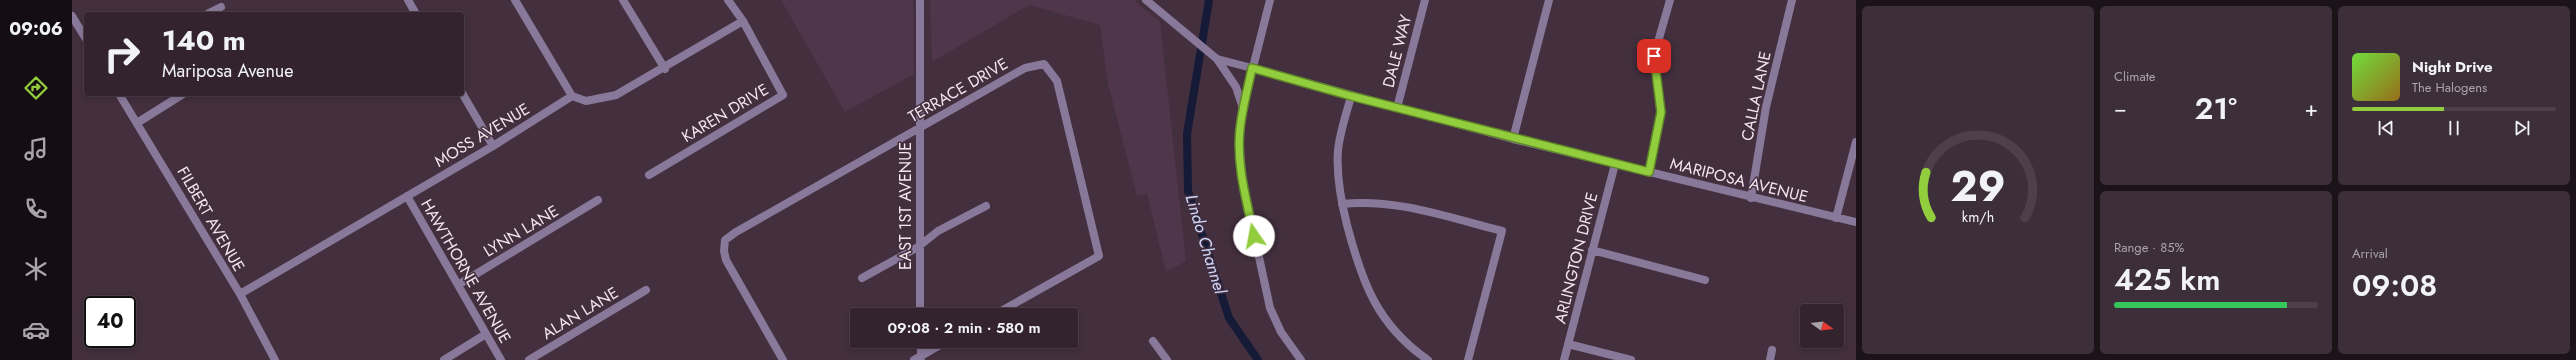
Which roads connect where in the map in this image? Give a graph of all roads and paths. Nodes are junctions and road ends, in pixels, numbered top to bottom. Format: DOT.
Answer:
graph roads {
  1 [pos="408,0"];
  2 [pos="515,0"];
  3 [pos="623,0"];
  4 [pos="728,0"];
  5 [pos="920,0"];
  6 [pos="1146,0"];
  7 [pos="1270,0"];
  8 [pos="1425,0"];
  9 [pos="1549,0"];
  10 [pos="1670,0"];
  11 [pos="1792,0"];
  12 [pos="221,7"];
  13 [pos="211,12"];
  14 [pos="415,12"];
  15 [pos="72,16"];
  16 [pos="743,22"];
  17 [pos="84,36"];
  18 [pos="1217,59"];
  19 [pos="1252,68"];
  20 [pos="665,69"];
  21 [pos="121,96"];
  22 [pos="180,96"];
  23 [pos="464,96"];
  24 [pos="572,96"];
  25 [pos="1351,96"];
  26 [pos="1244,108"];
  27 [pos="1397,108"];
  28 [pos="137,123"];
  29 [pos="919,128"];
  30 [pos="1513,139"];
  31 [pos="1856,142"];
  32 [pos="493,146"];
  33 [pos="1615,164"];
  34 [pos="1649,172"];
  35 [pos="649,174"];
  36 [pos="407,196"];
  37 [pos="1751,198"];
  38 [pos="598,200"];
  39 [pos="1342,204"];
  40 [pos="986,206"];
  41 [pos="1836,218"];
  42 [pos="1856,222"];
  43 [pos="918,247"];
  44 [pos="1592,250"];
  45 [pos="862,278"];
  46 [pos="1705,280"];
  47 [pos="458,285"];
  48 [pos="646,290"];
  49 [pos="240,294"];
  50 [pos="920,308"];
  51 [pos="1006,308"];
  52 [pos="486,334"];
  53 [pos="1153,341"];
  54 [pos="1568,344"];
  55 [pos="936,348"];
  56 [pos="1772,350"];
  57 [pos="921,358"];
  58 [pos="275,360"];
  59 [pos="444,360"];
  60 [pos="501,360"];
  61 [pos="529,360"];
  62 [pos="783,360"];
  63 [pos="914,360"];
  64 [pos="1167,360"];
  65 [pos="1301,360"];
  66 [pos="1428,360"];
  67 [pos="1468,360"];
  68 [pos="1564,360"];
  69 [pos="1631,360"];
  70 [pos="1770,360"];
  1 -- 14 [label="street"];
  2 -- 24 [label="street"];
  3 -- 20 [label="street"];
  4 -- 16 [label="street, KAREN DRIVE"];
  5 -- 29 [label="street, EAST 1ST AVENUE"];
  6 -- 18 [label="street, MARIPOSA AVENUE"];
  7 -- 19 [label="street"];
  8 -- 27 [label="street, DALE WAY"];
  9 -- 30 [label="street"];
  10 -- 34 [label="street"];
  11 -- 37 [label="street, CALLA LANE"];
  12 -- 13 [label="street"];
  15 -- 17 [label="street"];
  16 -- 20 [label="street"];
  16 -- 35 [label="street, KAREN DRIVE"];
  18 -- 19 [label="street, MARIPOSA AVENUE"];
  18 -- 26 [label="street"];
  19 -- 25 [label="street, MARIPOSA AVENUE"];
  19 -- 26 [label="street"];
  20 -- 24 [label="street"];
  21 -- 28 [label="street, FILBERT AVENUE"];
  22 -- 28 [label="street"];
  23 -- 32 [label="street"];
  24 -- 32 [label="street, MOSS AVENUE"];
  25 -- 27 [label="street, MARIPOSA AVENUE"];
  25 -- 39 [label="street"];
  26 -- 65 [label="street"];
  27 -- 30 [label="street, MARIPOSA AVENUE"];
  28 -- 49 [label="street, FILBERT AVENUE"];
  29 -- 43 [label="street, EAST 1ST AVENUE"];
  29 -- 51 [label="street, TERRACE DRIVE"];
  29 -- 62 [label="street, TERRACE DRIVE"];
  30 -- 33 [label="street, MARIPOSA AVENUE"];
  31 -- 41 [label="street"];
  32 -- 36 [label="street, MOSS AVENUE"];
  33 -- 34 [label="street, MARIPOSA AVENUE"];
  33 -- 44 [label="street, ARLINGTON DRIVE"];
  34 -- 37 [label="street, MARIPOSA AVENUE"];
  36 -- 47 [label="street, HAWTHORNE AVENUE"];
  36 -- 49 [label="street, MOSS AVENUE"];
  37 -- 41 [label="street, MARIPOSA AVENUE"];
  38 -- 47 [label="street, LYNN LANE"];
  39 -- 66 [label="street"];
  39 -- 67 [label="street"];
  40 -- 43 [label="street"];
  41 -- 42 [label="street, MARIPOSA AVENUE"];
  43 -- 45 [label="street"];
  43 -- 50 [label="street, EAST 1ST AVENUE"];
  44 -- 46 [label="street"];
  44 -- 54 [label="street, ARLINGTON DRIVE"];
  47 -- 52 [label="street, HAWTHORNE AVENUE"];
  48 -- 61 [label="street, ALAN LANE"];
  49 -- 58 [label="street, FILBERT AVENUE"];
  52 -- 59 [label="street"];
  52 -- 60 [label="street, HAWTHORNE AVENUE"];
  53 -- 64 [label="street"];
  54 -- 68 [label="street, ARLINGTON DRIVE"];
  54 -- 69 [label="street"];
  55 -- 57 [label="street"];
  56 -- 70 [label="street"];
  57 -- 63 [label="street"];
}
